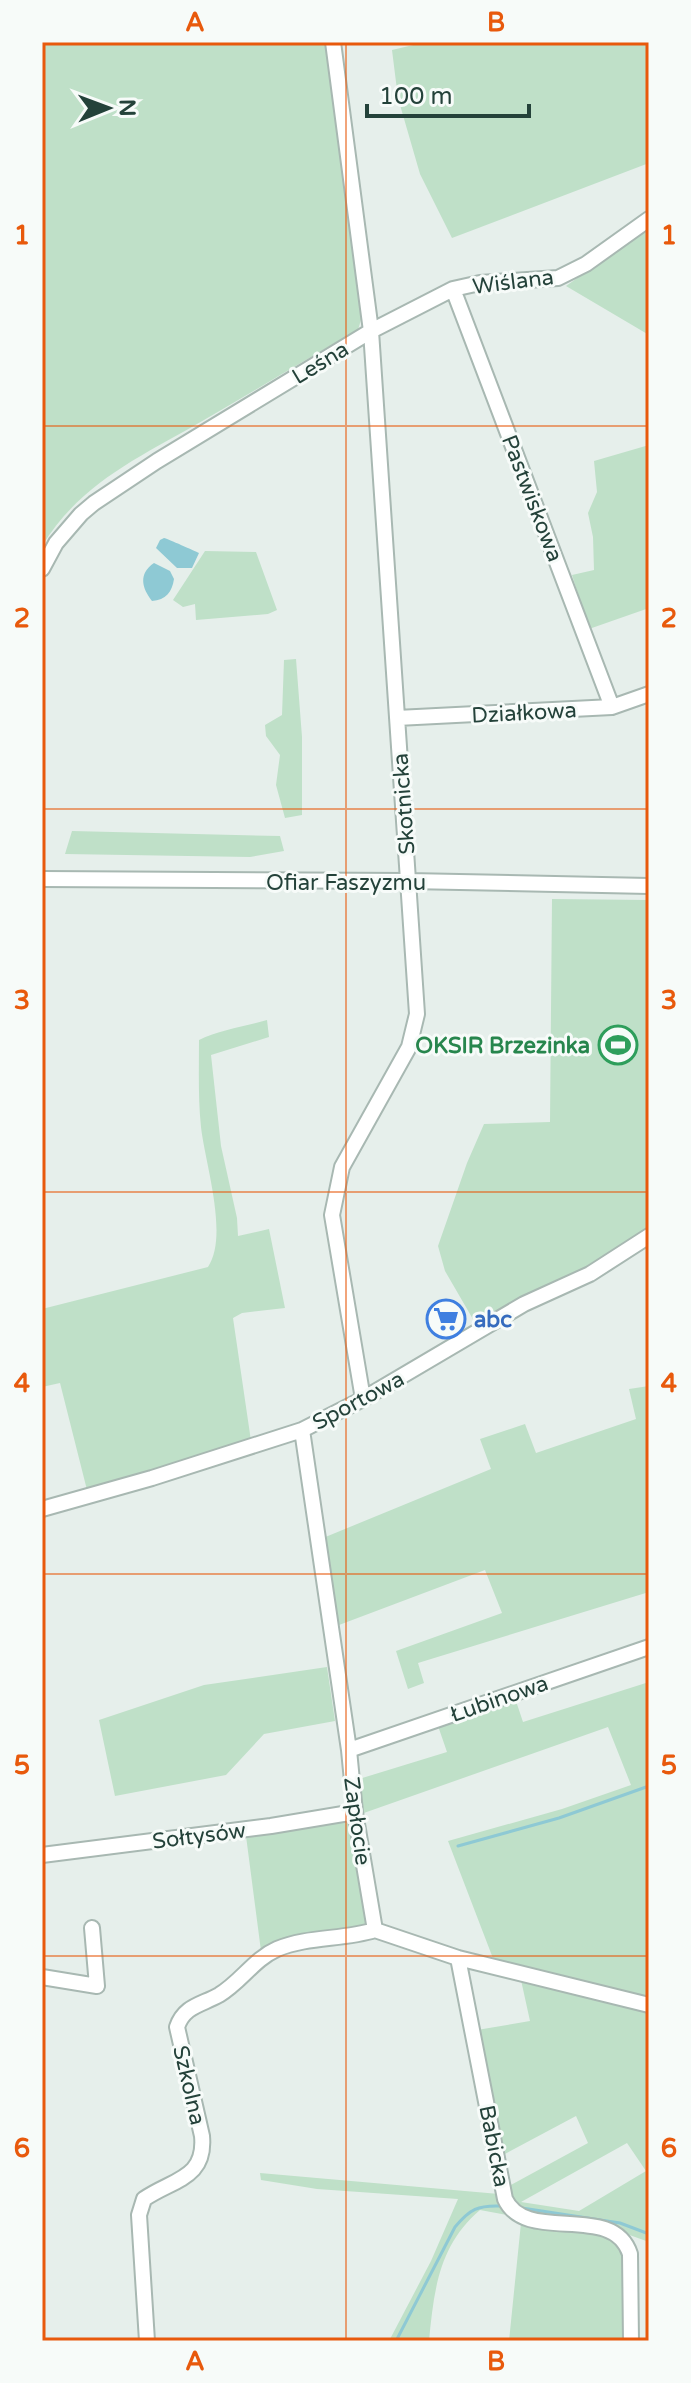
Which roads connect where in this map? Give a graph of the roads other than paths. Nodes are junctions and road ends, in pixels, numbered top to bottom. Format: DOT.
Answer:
graph roads {
  1 [pos="333,42"];
  2 [pos="649,219"];
  3 [pos="453,289"];
  4 [pos="371,331"];
  5 [pos="42,569"];
  6 [pos="649,694"];
  7 [pos="612,707"];
  8 [pos="397,718"];
  9 [pos="42,879"];
  10 [pos="409,881"];
  11 [pos="649,886"];
  12 [pos="649,1236"];
  13 [pos="363,1399"];
  14 [pos="302,1430"];
  15 [pos="42,1509"];
  16 [pos="649,1647"];
  17 [pos="349,1750"];
  18 [pos="355,1812"];
  19 [pos="42,1855"];
  20 [pos="92,1928"];
  21 [pos="375,1930"];
  22 [pos="458,1958"];
  23 [pos="42,1977"];
  24 [pos="649,2005"];
  25 [pos="147,2341"];
  26 [pos="631,2341"];
  1 -- 4 [label="street, Leśna"];
  2 -- 3 [label="street, Wiślana"];
  3 -- 4 [label="street, Wiślana"];
  3 -- 7 [label="street, Pastwiskowa"];
  4 -- 5 [label="street, Leśna"];
  4 -- 8 [label="street, Skotnicka"];
  6 -- 7 [label="street, Działkowa"];
  7 -- 8 [label="street, Działkowa"];
  8 -- 10 [label="street, Skotnicka"];
  9 -- 10 [label="street, Ofiar Faszyzmu"];
  10 -- 11 [label="street, Ofiar Faszyzmu"];
  10 -- 13 [label="street, Skotnicka"];
  12 -- 13 [label="street, Sportowa"];
  13 -- 14 [label="street, Sportowa"];
  14 -- 15 [label="street, Sportowa"];
  14 -- 17 [label="street, Zapłocie"];
  16 -- 17 [label="street, Łubinowa"];
  17 -- 18 [label="street, Zapłocie"];
  18 -- 19 [label="street, Sołtysów"];
  18 -- 21 [label="street, Zapłocie"];
  20 -- 23 [label="street"];
  21 -- 22 [label="street"];
  21 -- 25 [label="street, Szkolna"];
  22 -- 24 [label="street"];
  22 -- 26 [label="street, Babicka"];
}
